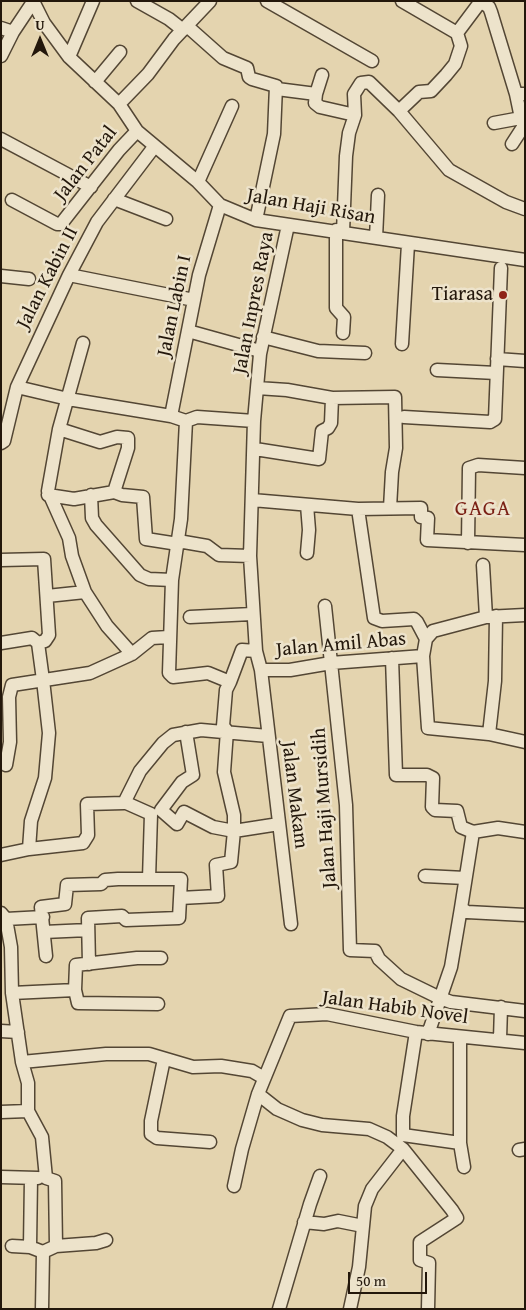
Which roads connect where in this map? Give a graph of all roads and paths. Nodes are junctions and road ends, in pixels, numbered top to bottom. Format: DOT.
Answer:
graph roads {
  1 [pos="93,1"];
  2 [pos="137,1"];
  3 [pos="210,1"];
  4 [pos="267,1"];
  5 [pos="402,1"];
  6 [pos="33,2"];
  7 [pos="481,2"];
  8 [pos="185,28"];
  9 [pos="7,30"];
  10 [pos="457,33"];
  11 [pos="120,52"];
  12 [pos="1,56"];
  13 [pos="69,58"];
  14 [pos="372,61"];
  15 [pos="322,75"];
  16 [pos="95,82"];
  17 [pos="277,89"];
  18 [pos="316,94"];
  19 [pos="520,94"];
  20 [pos="119,104"];
  21 [pos="232,106"];
  22 [pos="399,111"];
  23 [pos="355,115"];
  24 [pos="524,120"];
  25 [pos="494,123"];
  26 [pos="137,131"];
  27 [pos="1,139"];
  28 [pos="512,144"];
  29 [pos="154,147"];
  30 [pos="198,182"];
  31 [pos="91,187"];
  32 [pos="378,195"];
  33 [pos="114,199"];
  34 [pos="12,200"];
  35 [pos="220,205"];
  36 [pos="525,209"];
  37 [pos="166,219"];
  38 [pos="256,220"];
  39 [pos="288,225"];
  40 [pos="339,231"];
  41 [pos="376,238"];
  42 [pos="408,244"];
  43 [pos="525,260"];
  44 [pos="502,268"];
  45 [pos="70,275"];
  46 [pos="1,276"];
  47 [pos="29,279"];
  48 [pos="194,300"];
  49 [pos="188,331"];
  50 [pos="343,333"];
  51 [pos="263,337"];
  52 [pos="83,343"];
  53 [pos="402,344"];
  54 [pos="260,351"];
  55 [pos="365,353"];
  56 [pos="497,359"];
  57 [pos="525,361"];
  58 [pos="436,370"];
  59 [pos="496,373"];
  60 [pos="17,387"];
  61 [pos="257,388"];
  62 [pos="332,398"];
  63 [pos="68,399"];
  64 [pos="171,416"];
  65 [pos="404,417"];
  66 [pos="186,421"];
  67 [pos="254,421"];
  68 [pos="59,429"];
  69 [pos="3,442"];
  70 [pos="255,449"];
  71 [pos="525,468"];
  72 [pos="114,492"];
  73 [pos="48,495"];
  74 [pos="91,496"];
  75 [pos="252,500"];
  76 [pos="307,505"];
  77 [pos="390,508"];
  78 [pos="358,509"];
  79 [pos="178,542"];
  80 [pos="468,543"];
  81 [pos="525,545"];
  82 [pos="307,553"];
  83 [pos="250,556"];
  84 [pos="1,560"];
  85 [pos="483,566"];
  86 [pos="172,580"];
  87 [pos="85,592"];
  88 [pos="47,596"];
  89 [pos="325,606"];
  90 [pos="252,614"];
  91 [pos="525,615"];
  92 [pos="491,616"];
  93 [pos="190,617"];
  94 [pos="168,637"];
  95 [pos="426,639"];
  96 [pos="1,643"];
  97 [pos="38,643"];
  98 [pos="256,651"];
  99 [pos="132,654"];
  100 [pos="423,656"];
  101 [pos="392,658"];
  102 [pos="331,663"];
  103 [pos="261,670"];
  104 [pos="43,680"];
  105 [pos="230,682"];
  106 [pos="5,688"];
  107 [pos="227,731"];
  108 [pos="186,732"];
  109 [pos="489,734"];
  110 [pos="268,736"];
  111 [pos="525,742"];
  112 [pos="6,765"];
  113 [pos="124,802"];
  114 [pos="279,824"];
  115 [pos="234,831"];
  116 [pos="473,832"];
  117 [pos="525,832"];
  118 [pos="30,849"];
  119 [pos="1,855"];
  120 [pos="425,876"];
  121 [pos="465,878"];
  122 [pos="149,879"];
  123 [pos="180,898"];
  124 [pos="462,909"];
  125 [pos="525,915"];
  126 [pos="4,916"];
  127 [pos="43,917"];
  128 [pos="291,924"];
  129 [pos="88,930"];
  130 [pos="44,932"];
  131 [pos="46,956"];
  132 [pos="161,958"];
  133 [pos="89,964"];
  134 [pos="8,989"];
  135 [pos="76,990"];
  136 [pos="440,998"];
  137 [pos="158,1004"];
  138 [pos="501,1007"];
  139 [pos="525,1011"];
  140 [pos="1,1031"];
  141 [pos="18,1032"];
  142 [pos="422,1033"];
  143 [pos="460,1038"];
  144 [pos="500,1039"];
  145 [pos="525,1043"];
  146 [pos="164,1058"];
  147 [pos="22,1062"];
  148 [pos="264,1078"];
  149 [pos="258,1094"];
  150 [pos="28,1111"];
  151 [pos="1,1112"];
  152 [pos="210,1142"];
  153 [pos="460,1143"];
  154 [pos="403,1149"];
  155 [pos="464,1167"];
  156 [pos="320,1176"];
  157 [pos="1,1177"];
  158 [pos="31,1178"];
  159 [pos="46,1178"];
  160 [pos="234,1186"];
  161 [pos="304,1222"];
  162 [pos="363,1226"];
  163 [pos="106,1240"];
  164 [pos="12,1246"];
  165 [pos="30,1246"];
  166 [pos="56,1246"];
  167 [pos="43,1252"];
  168 [pos="42,1309"];
  169 [pos="279,1309"];
  170 [pos="350,1309"];
  171 [pos="428,1309"];
  1 -- 13 [label="street"];
  2 -- 8 [label="street"];
  3 -- 8 [label="street"];
  4 -- 14 [label="street"];
  5 -- 10 [label="street"];
  6 -- 9 [label="street"];
  6 -- 13 [label="street, Jalan Haji Risan"];
  7 -- 10 [label="street"];
  7 -- 19 [label="street"];
  8 -- 17 [label="street"];
  8 -- 20 [label="street"];
  9 -- 12 [label="street"];
  10 -- 22 [label="street"];
  11 -- 16 [label="street"];
  13 -- 16 [label="street, Jalan Haji Risan"];
  15 -- 18 [label="street"];
  16 -- 20 [label="street, Jalan Haji Risan"];
  17 -- 18 [label="street"];
  17 -- 38 [label="street"];
  18 -- 23 [label="street"];
  19 -- 24 [label="street"];
  20 -- 26 [label="street, Jalan Haji Risan"];
  21 -- 30 [label="street"];
  22 -- 23 [label="street"];
  22 -- 36 [label="street"];
  23 -- 40 [label="street"];
  24 -- 25 [label="street"];
  24 -- 28 [label="street"];
  26 -- 29 [label="street, Jalan Haji Risan"];
  26 -- 31 [label="street, Jalan Patal"];
  27 -- 31 [label="street"];
  29 -- 30 [label="street, Jalan Haji Risan"];
  29 -- 33 [label="street, Jalan Kabin II"];
  30 -- 35 [label="street, Jalan Haji Risan"];
  31 -- 34 [label="street, Jalan Patal"];
  32 -- 41 [label="street"];
  33 -- 37 [label="street"];
  33 -- 45 [label="street, Jalan Kabin II"];
  35 -- 38 [label="street, Jalan Haji Risan"];
  35 -- 48 [label="street, Jalan Labin I"];
  38 -- 39 [label="street, Jalan Haji Risan"];
  39 -- 40 [label="street, Jalan Haji Risan"];
  39 -- 51 [label="street, Jalan Inpres Raya"];
  40 -- 41 [label="street, Jalan Haji Risan"];
  40 -- 50 [label="street"];
  41 -- 42 [label="street, Jalan Haji Risan"];
  42 -- 43 [label="street, Jalan Haji Risan"];
  42 -- 53 [label="street"];
  44 -- 56 [label="street"];
  45 -- 48 [label="street"];
  45 -- 60 [label="street, Jalan Kabin II"];
  46 -- 47 [label="street"];
  48 -- 49 [label="street, Jalan Labin I"];
  49 -- 54 [label="street"];
  49 -- 64 [label="street, Jalan Labin I"];
  51 -- 54 [label="street, Jalan Inpres Raya"];
  51 -- 55 [label="street"];
  52 -- 63 [label="street"];
  54 -- 61 [label="street, Jalan Inpres Raya"];
  56 -- 57 [label="street"];
  56 -- 59 [label="street"];
  58 -- 59 [label="street"];
  59 -- 65 [label="street"];
  60 -- 63 [label="street"];
  60 -- 69 [label="street, Jalan Kabin II"];
  61 -- 62 [label="street"];
  61 -- 67 [label="street, Jalan Inpres Raya"];
  62 -- 70 [label="street"];
  62 -- 77 [label="street"];
  63 -- 64 [label="street"];
  63 -- 68 [label="street"];
  64 -- 66 [label="street"];
  66 -- 67 [label="street"];
  66 -- 79 [label="street"];
  67 -- 70 [label="street, Jalan Inpres Raya"];
  68 -- 72 [label="street"];
  68 -- 73 [label="street"];
  70 -- 75 [label="street, Jalan Inpres Raya"];
  71 -- 80 [label="street"];
  72 -- 74 [label="street"];
  72 -- 79 [label="street"];
  73 -- 74 [label="street"];
  73 -- 87 [label="street"];
  74 -- 86 [label="street"];
  75 -- 76 [label="street"];
  75 -- 83 [label="street, Jalan Inpres Raya"];
  76 -- 78 [label="street"];
  76 -- 82 [label="street"];
  77 -- 78 [label="street"];
  77 -- 80 [label="street"];
  78 -- 95 [label="street"];
  79 -- 83 [label="street"];
  79 -- 86 [label="street"];
  80 -- 81 [label="street"];
  83 -- 90 [label="street, Jalan Makam"];
  84 -- 88 [label="street"];
  85 -- 92 [label="street"];
  86 -- 94 [label="street"];
  87 -- 88 [label="street"];
  87 -- 99 [label="street"];
  88 -- 97 [label="street"];
  89 -- 102 [label="street, Jalan Haji Mursidih"];
  90 -- 93 [label="street"];
  90 -- 98 [label="street, Jalan Makam"];
  91 -- 92 [label="street, Jalan Amil Abas"];
  92 -- 95 [label="street, Jalan Amil Abas"];
  92 -- 109 [label="street"];
  94 -- 99 [label="street"];
  94 -- 105 [label="street"];
  95 -- 100 [label="street, Jalan Amil Abas"];
  96 -- 97 [label="street"];
  97 -- 104 [label="street"];
  98 -- 103 [label="street, Jalan Makam"];
  98 -- 105 [label="street"];
  99 -- 104 [label="street"];
  100 -- 101 [label="street, Jalan Amil Abas"];
  100 -- 109 [label="street"];
  101 -- 102 [label="street, Jalan Amil Abas"];
  101 -- 116 [label="street"];
  102 -- 103 [label="street, Jalan Amil Abas"];
  102 -- 136 [label="street, Jalan Haji Mursidih"];
  103 -- 110 [label="street, Jalan Makam"];
  104 -- 106 [label="street"];
  104 -- 118 [label="street"];
  105 -- 107 [label="street"];
  106 -- 112 [label="street"];
  107 -- 108 [label="street"];
  107 -- 110 [label="street"];
  107 -- 115 [label="street"];
  108 -- 113 [label="street"];
  108 -- 115 [label="street"];
  109 -- 111 [label="street"];
  110 -- 114 [label="street, Jalan Makam"];
  113 -- 118 [label="street"];
  113 -- 122 [label="street"];
  114 -- 115 [label="street"];
  114 -- 128 [label="street, Jalan Makam"];
  115 -- 123 [label="street"];
  116 -- 117 [label="street"];
  116 -- 121 [label="street"];
  118 -- 119 [label="street"];
  120 -- 121 [label="street"];
  121 -- 124 [label="street"];
  122 -- 123 [label="street"];
  122 -- 127 [label="street"];
  123 -- 129 [label="street"];
  124 -- 125 [label="street"];
  124 -- 136 [label="street"];
  126 -- 127 [label="street"];
  126 -- 134 [label="street"];
  127 -- 130 [label="street"];
  129 -- 130 [label="street"];
  129 -- 133 [label="street"];
  130 -- 131 [label="street"];
  132 -- 133 [label="street"];
  133 -- 135 [label="street"];
  134 -- 135 [label="street"];
  134 -- 141 [label="street"];
  135 -- 137 [label="street"];
  136 -- 138 [label="street"];
  136 -- 142 [label="street"];
  138 -- 139 [label="street"];
  138 -- 144 [label="street"];
  140 -- 141 [label="street"];
  141 -- 147 [label="street"];
  142 -- 143 [label="street, Jalan Habib Novel"];
  142 -- 148 [label="street, Jalan Habib Novel"];
  142 -- 153 [label="street"];
  143 -- 144 [label="street, Jalan Habib Novel"];
  143 -- 153 [label="street"];
  144 -- 145 [label="street, Jalan Habib Novel"];
  146 -- 147 [label="street"];
  146 -- 148 [label="street"];
  146 -- 152 [label="street"];
  147 -- 150 [label="street"];
  148 -- 149 [label="street, Jalan Habib Novel"];
  149 -- 154 [label="street"];
  149 -- 160 [label="street, Jalan Habib Novel"];
  150 -- 151 [label="street"];
  150 -- 159 [label="street"];
  153 -- 155 [label="street"];
  154 -- 162 [label="street"];
  154 -- 171 [label="street"];
  156 -- 161 [label="street"];
  157 -- 158 [label="street"];
  158 -- 159 [label="street"];
  158 -- 165 [label="street"];
  159 -- 166 [label="street"];
  161 -- 162 [label="street"];
  161 -- 169 [label="street"];
  162 -- 170 [label="street"];
  163 -- 166 [label="street"];
  164 -- 165 [label="street"];
  165 -- 167 [label="street"];
  166 -- 167 [label="street"];
  167 -- 168 [label="street"];
}
